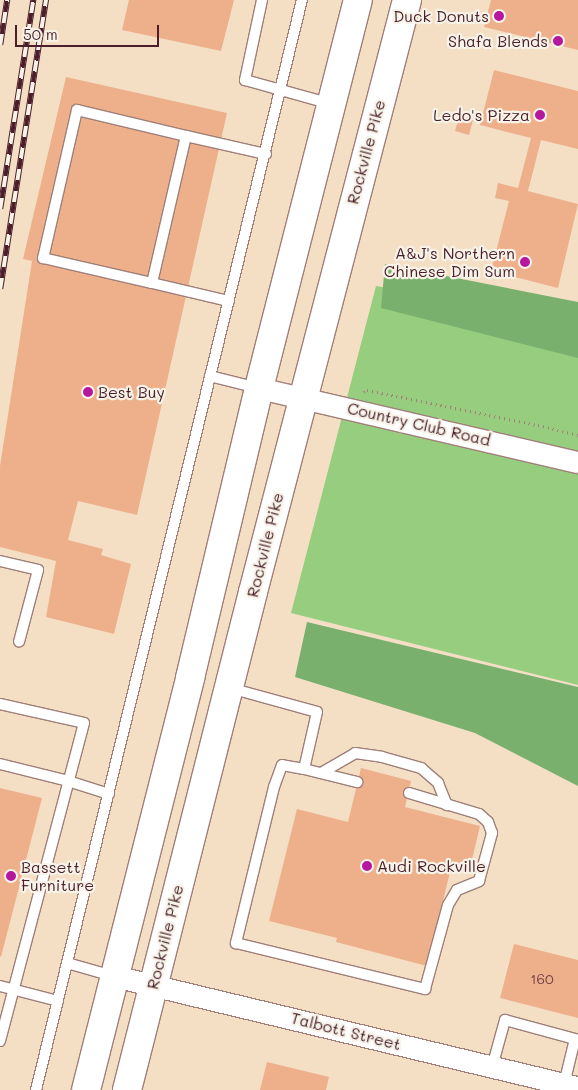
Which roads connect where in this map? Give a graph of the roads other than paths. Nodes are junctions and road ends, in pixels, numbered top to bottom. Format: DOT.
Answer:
graph roads {
  1 [pos="262,0"];
  2 [pos="302,0"];
  3 [pos="358,0"];
  4 [pos="407,0"];
  5 [pos="280,92"];
  6 [pos="332,104"];
  7 [pos="186,136"];
  8 [pos="266,154"];
  9 [pos="152,283"];
  10 [pos="229,301"];
  11 [pos="210,376"];
  12 [pos="259,388"];
  13 [pos="303,397"];
  14 [pos="578,462"];
  15 [pos="0,561"];
  16 [pos="19,642"];
  17 [pos="190,678"];
  18 [pos="229,688"];
  19 [pos="0,704"];
  20 [pos="0,764"];
  21 [pos="304,769"];
  22 [pos="321,773"];
  23 [pos="68,781"];
  24 [pos="357,782"];
  25 [pos="109,794"];
  26 [pos="408,794"];
  27 [pos="447,805"];
  28 [pos="67,963"];
  29 [pos="114,976"];
  30 [pos="153,985"];
  31 [pos="0,986"];
  32 [pos="13,990"];
  33 [pos="58,1001"];
  34 [pos="0,1041"];
  35 [pos="492,1067"];
  36 [pos="571,1085"];
  37 [pos="36,1090"];
  38 [pos="86,1090"];
  39 [pos="127,1090"];
  1 -- 5 [label="lane"];
  2 -- 5 [label="lane"];
  3 -- 6 [label="main road"];
  4 -- 13 [label="main road, Rockville Pike"];
  5 -- 6 [label="lane"];
  5 -- 8 [label="lane"];
  6 -- 12 [label="main road"];
  7 -- 8 [label="lane"];
  7 -- 9 [label="lane"];
  7 -- 9 [label="lane"];
  8 -- 10 [label="lane"];
  9 -- 10 [label="lane"];
  10 -- 11 [label="lane"];
  11 -- 12 [label="lane"];
  11 -- 25 [label="lane"];
  12 -- 13 [label="street, Country Club Road"];
  12 -- 17 [label="main road"];
  13 -- 14 [label="street, Country Club Road"];
  13 -- 18 [label="main road, Rockville Pike"];
  15 -- 16 [label="lane"];
  17 -- 18 [label="main road"];
  17 -- 29 [label="main road"];
  18 -- 21 [label="lane"];
  18 -- 30 [label="main road, Rockville Pike"];
  19 -- 23 [label="lane"];
  20 -- 23 [label="lane"];
  21 -- 22 [label="lane"];
  21 -- 27 [label="lane"];
  22 -- 24 [label="lane"];
  22 -- 27 [label="lane"];
  23 -- 25 [label="lane"];
  23 -- 32 [label="lane"];
  25 -- 28 [label="lane"];
  26 -- 27 [label="lane"];
  28 -- 29 [label="lane"];
  28 -- 33 [label="lane"];
  29 -- 30 [label="street, Talbott Street"];
  29 -- 38 [label="main road"];
  30 -- 35 [label="street, Talbott Street"];
  30 -- 39 [label="main road, Rockville Pike"];
  31 -- 32 [label="lane"];
  32 -- 33 [label="lane"];
  32 -- 34 [label="lane"];
  33 -- 37 [label="lane"];
  35 -- 36 [label="street, Talbott Street"];
  35 -- 36 [label="lane"];
}
